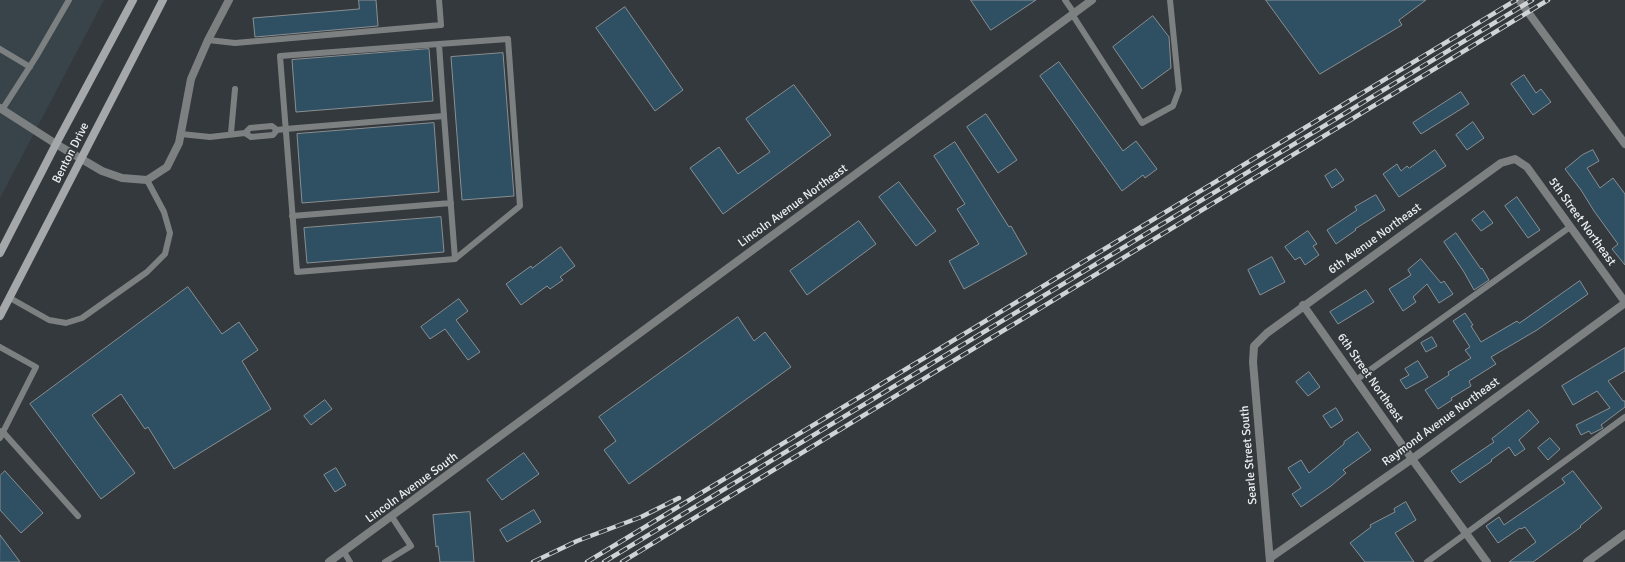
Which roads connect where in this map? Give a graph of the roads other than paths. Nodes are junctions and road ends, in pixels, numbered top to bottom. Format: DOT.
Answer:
graph roads {
  1 [pos="70,0"];
  2 [pos="133,0"];
  3 [pos="163,0"];
  4 [pos="229,0"];
  5 [pos="439,0"];
  6 [pos="1065,0"];
  7 [pos="1092,0"];
  8 [pos="1170,0"];
  9 [pos="1520,0"];
  10 [pos="1073,13"];
  11 [pos="208,40"];
  12 [pos="439,44"];
  13 [pos="0,49"];
  14 [pos="30,67"];
  15 [pos="235,89"];
  16 [pos="1,109"];
  17 [pos="444,116"];
  18 [pos="285,129"];
  19 [pos="277,130"];
  20 [pos="231,133"];
  21 [pos="244,133"];
  22 [pos="181,134"];
  23 [pos="56,144"];
  24 [pos="1625,144"];
  25 [pos="82,158"];
  26 [pos="1515,159"];
  27 [pos="146,180"];
  28 [pos="450,203"];
  29 [pos="292,216"];
  30 [pos="1570,227"];
  31 [pos="0,253"];
  32 [pos="455,259"];
  33 [pos="10,298"];
  34 [pos="1625,302"];
  35 [pos="1304,305"];
  36 [pos="0,316"];
  37 [pos="1254,346"];
  38 [pos="0,347"];
  39 [pos="1356,380"];
  40 [pos="1625,418"];
  41 [pos="508,432"];
  42 [pos="1,434"];
  43 [pos="1412,459"];
  44 [pos="78,516"];
  45 [pos="392,517"];
  46 [pos="1466,533"];
  47 [pos="1625,534"];
  48 [pos="344,552"];
  49 [pos="1270,560"];
  50 [pos="329,562"];
  51 [pos="350,562"];
  52 [pos="385,562"];
  53 [pos="1427,562"];
  54 [pos="1487,562"];
  55 [pos="1588,562"];
  1 -- 14 [label="lane"];
  2 -- 23 [label="main road, Benton Drive"];
  3 -- 25 [label="main road, Benton Drive"];
  4 -- 11 [label="street"];
  5 -- 11 [label="lane"];
  6 -- 10 [label="lane"];
  7 -- 10 [label="street, Lincoln Avenue Northeast"];
  8 -- 10 [label="lane"];
  9 -- 24 [label="street"];
  10 -- 41 [label="street, Lincoln Avenue Northeast"];
  11 -- 22 [label="street"];
  12 -- 17 [label="lane"];
  12 -- 18 [label="lane"];
  12 -- 32 [label="lane"];
  13 -- 14 [label="lane"];
  14 -- 16 [label="lane"];
  15 -- 20 [label="lane"];
  16 -- 23 [label="street"];
  17 -- 18 [label="lane"];
  17 -- 28 [label="lane"];
  18 -- 19 [label="lane"];
  18 -- 29 [label="lane"];
  19 -- 21 [label="lane"];
  19 -- 21 [label="lane"];
  20 -- 21 [label="lane"];
  20 -- 22 [label="lane"];
  22 -- 27 [label="street"];
  23 -- 25 [label="street"];
  23 -- 31 [label="main road, Benton Drive"];
  25 -- 27 [label="street"];
  25 -- 33 [label="main road, Benton Drive"];
  26 -- 30 [label="street, 5th Street Northeast"];
  26 -- 35 [label="street, 6th Avenue Northeast"];
  27 -- 33 [label="lane"];
  28 -- 29 [label="lane"];
  28 -- 32 [label="lane"];
  29 -- 32 [label="lane"];
  30 -- 34 [label="street, 5th Street Northeast"];
  30 -- 39 [label="lane"];
  33 -- 36 [label="main road, Benton Drive"];
  34 -- 43 [label="street, Raymond Avenue Northeast"];
  35 -- 37 [label="street, 6th Avenue Northeast"];
  35 -- 39 [label="street, 6th Street Northeast"];
  37 -- 49 [label="street, Searle Street South"];
  38 -- 42 [label="lane"];
  39 -- 43 [label="street, 6th Street Northeast"];
  40 -- 46 [label="lane"];
  41 -- 45 [label="street, Lincoln Avenue South"];
  42 -- 44 [label="lane"];
  43 -- 46 [label="street, 6th Street Northeast"];
  43 -- 49 [label="street, Raymond Avenue Northeast"];
  45 -- 48 [label="street, Lincoln Avenue South"];
  45 -- 52 [label="lane"];
  46 -- 53 [label="lane"];
  46 -- 54 [label="street, 6th Street Northeast"];
  47 -- 55 [label="street"];
  48 -- 50 [label="street, Lincoln Avenue South"];
  48 -- 51 [label="lane"];
}
